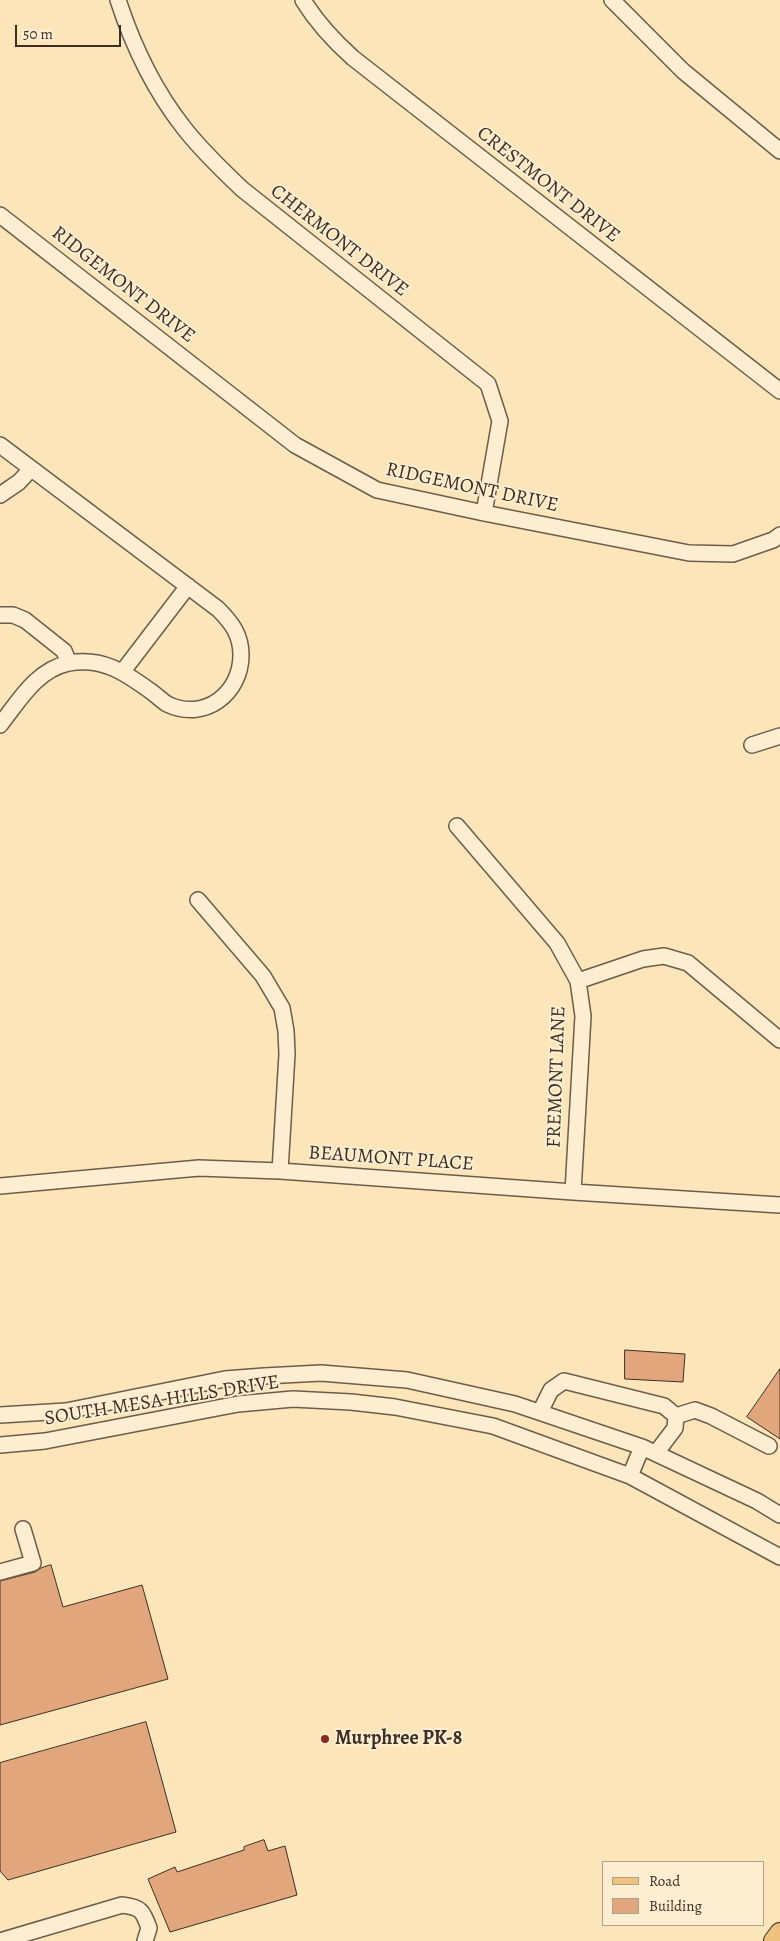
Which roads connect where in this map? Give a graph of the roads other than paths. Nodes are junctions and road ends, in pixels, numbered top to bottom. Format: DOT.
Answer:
graph roads {
  1 [pos="118,0"];
  2 [pos="303,0"];
  3 [pos="612,0"];
  4 [pos="780,151"];
  5 [pos="0,215"];
  6 [pos="780,391"];
  7 [pos="0,445"];
  8 [pos="31,469"];
  9 [pos="0,495"];
  10 [pos="484,513"];
  11 [pos="780,535"];
  12 [pos="188,586"];
  13 [pos="0,616"];
  14 [pos="69,664"];
  15 [pos="123,671"];
  16 [pos="0,725"];
  17 [pos="780,736"];
  18 [pos="752,744"];
  19 [pos="457,826"];
  20 [pos="198,900"];
  21 [pos="578,981"];
  22 [pos="780,1040"];
  23 [pos="280,1171"];
  24 [pos="0,1186"];
  25 [pos="573,1192"];
  26 [pos="780,1205"];
  27 [pos="540,1412"];
  28 [pos="0,1415"];
  29 [pos="676,1416"];
  30 [pos="0,1446"];
  31 [pos="770,1446"];
  32 [pos="649,1450"];
  33 [pos="630,1476"];
  34 [pos="780,1515"];
  35 [pos="23,1529"];
  36 [pos="780,1557"];
  37 [pos="0,1572"];
  38 [pos="780,1933"];
  39 [pos="0,1941"];
  40 [pos="145,1941"];
  41 [pos="774,1941"];
  1 -- 10 [label="street, CHERMONT DRIVE"];
  2 -- 6 [label="street, CRESTMONT DRIVE"];
  3 -- 4 [label="street"];
  5 -- 10 [label="street, RIDGEMONT DRIVE"];
  7 -- 8 [label="street"];
  8 -- 9 [label="street"];
  8 -- 12 [label="street"];
  10 -- 11 [label="street, RIDGEMONT DRIVE"];
  12 -- 15 [label="street"];
  12 -- 15 [label="street"];
  13 -- 14 [label="street"];
  14 -- 15 [label="street"];
  14 -- 16 [label="street"];
  17 -- 18 [label="street"];
  19 -- 21 [label="street, FREMONT LANE"];
  20 -- 23 [label="street"];
  21 -- 22 [label="street"];
  21 -- 25 [label="street, FREMONT LANE"];
  23 -- 24 [label="street, BEAUMONT PLACE"];
  23 -- 25 [label="street, BEAUMONT PLACE"];
  25 -- 26 [label="street, BEAUMONT PLACE"];
  27 -- 28 [label="street, SOUTH MESA HILLS DRIVE"];
  27 -- 29 [label="street"];
  27 -- 32 [label="street, SOUTH MESA HILLS DRIVE"];
  29 -- 31 [label="street"];
  29 -- 32 [label="street"];
  30 -- 33 [label="street, SOUTH MESA HILLS DRIVE"];
  32 -- 33 [label="street"];
  32 -- 34 [label="street, SOUTH MESA HILLS DRIVE"];
  33 -- 36 [label="street, SOUTH MESA HILLS DRIVE"];
  35 -- 37 [label="street"];
  38 -- 41 [label="main road"];
  39 -- 40 [label="street"];
}
